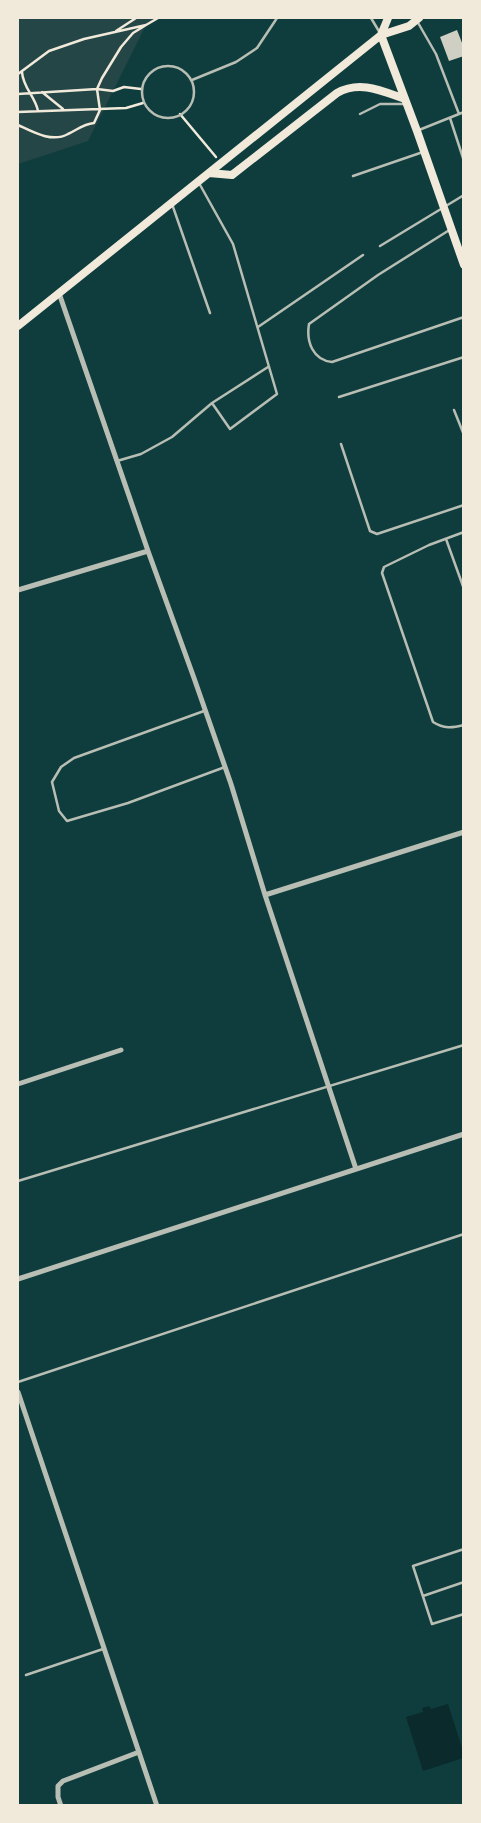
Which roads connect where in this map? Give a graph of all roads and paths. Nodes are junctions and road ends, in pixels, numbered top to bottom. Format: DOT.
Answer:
graph roads {
  1 [pos="136,18"];
  2 [pos="158,18"];
  3 [pos="277,18"];
  4 [pos="371,18"];
  5 [pos="388,18"];
  6 [pos="417,19"];
  7 [pos="146,25"];
  8 [pos="114,33"];
  9 [pos="381,35"];
  10 [pos="22,72"];
  11 [pos="18,74"];
  12 [pos="192,80"];
  13 [pos="97,89"];
  14 [pos="141,89"];
  15 [pos="30,92"];
  16 [pos="42,92"];
  17 [pos="18,94"];
  18 [pos="406,102"];
  19 [pos="143,103"];
  20 [pos="64,110"];
  21 [pos="100,110"];
  22 [pos="38,111"];
  23 [pos="18,112"];
  24 [pos="464,112"];
  25 [pos="180,114"];
  26 [pos="360,114"];
  27 [pos="459,114"];
  28 [pos="450,118"];
  29 [pos="18,125"];
  30 [pos="417,131"];
  31 [pos="424,151"];
  32 [pos="464,161"];
  33 [pos="221,163"];
  34 [pos="209,173"];
  35 [pos="353,176"];
  36 [pos="198,181"];
  37 [pos="464,195"];
  38 [pos="172,203"];
  39 [pos="443,206"];
  40 [pos="451,229"];
  41 [pos="380,246"];
  42 [pos="363,255"];
  43 [pos="464,265"];
  44 [pos="59,293"];
  45 [pos="210,313"];
  46 [pos="464,317"];
  47 [pos="18,326"];
  48 [pos="258,326"];
  49 [pos="464,357"];
  50 [pos="268,367"];
  51 [pos="339,397"];
  52 [pos="212,403"];
  53 [pos="454,410"];
  54 [pos="464,435"];
  55 [pos="342,444"];
  56 [pos="117,461"];
  57 [pos="464,504"];
  58 [pos="464,532"];
  59 [pos="446,539"];
  60 [pos="148,551"];
  61 [pos="464,589"];
  62 [pos="18,590"];
  63 [pos="206,711"];
  64 [pos="464,724"];
  65 [pos="225,767"];
  66 [pos="464,832"];
  67 [pos="265,895"];
  68 [pos="464,1045"];
  69 [pos="121,1050"];
  70 [pos="18,1084"];
  71 [pos="328,1086"];
  72 [pos="464,1134"];
  73 [pos="356,1169"];
  74 [pos="18,1181"];
  75 [pos="464,1234"];
  76 [pos="18,1279"];
  77 [pos="18,1382"];
  78 [pos="18,1392"];
  79 [pos="464,1549"];
  80 [pos="464,1582"];
  81 [pos="423,1596"];
  82 [pos="464,1614"];
  83 [pos="104,1648"];
  84 [pos="26,1675"];
  85 [pos="139,1752"];
  86 [pos="61,1806"];
  87 [pos="157,1806"];
  1 -- 8 [label="path"];
  2 -- 7 [label="path"];
  3 -- 12 [label="lane"];
  4 -- 9 [label="lane"];
  5 -- 9 [label="main road"];
  6 -- 9 [label="main road"];
  6 -- 27 [label="lane"];
  7 -- 8 [label="path"];
  7 -- 13 [label="path"];
  8 -- 10 [label="path"];
  9 -- 18 [label="main road"];
  9 -- 33 [label="main road"];
  10 -- 11 [label="path"];
  10 -- 15 [label="path"];
  12 -- 14 [label="lane"];
  12 -- 25 [label="lane"];
  13 -- 14 [label="path"];
  13 -- 16 [label="path"];
  13 -- 21 [label="path"];
  14 -- 19 [label="lane"];
  15 -- 16 [label="path"];
  15 -- 17 [label="path"];
  15 -- 22 [label="path"];
  16 -- 20 [label="path"];
  18 -- 26 [label="lane"];
  18 -- 30 [label="main road"];
  18 -- 34 [label="main road"];
  19 -- 21 [label="path"];
  19 -- 25 [label="lane"];
  20 -- 21 [label="path"];
  20 -- 22 [label="path"];
  21 -- 29 [label="path"];
  22 -- 23 [label="path"];
  24 -- 27 [label="lane"];
  25 -- 33 [label="path"];
  27 -- 28 [label="lane"];
  28 -- 30 [label="lane"];
  28 -- 32 [label="lane"];
  30 -- 31 [label="main road"];
  31 -- 35 [label="lane"];
  31 -- 39 [label="main road"];
  33 -- 34 [label="main road"];
  34 -- 36 [label="main road"];
  36 -- 38 [label="main road"];
  36 -- 48 [label="lane"];
  37 -- 39 [label="lane"];
  38 -- 44 [label="main road"];
  38 -- 45 [label="lane"];
  39 -- 40 [label="main road"];
  39 -- 41 [label="lane"];
  40 -- 43 [label="main road"];
  40 -- 46 [label="lane"];
  42 -- 48 [label="lane"];
  44 -- 47 [label="main road"];
  44 -- 56 [label="street"];
  48 -- 50 [label="lane"];
  49 -- 51 [label="lane"];
  50 -- 52 [label="lane"];
  50 -- 52 [label="lane"];
  52 -- 56 [label="lane"];
  53 -- 54 [label="lane"];
  55 -- 57 [label="lane"];
  56 -- 60 [label="street"];
  58 -- 59 [label="lane"];
  59 -- 61 [label="lane"];
  59 -- 64 [label="lane"];
  60 -- 62 [label="street"];
  60 -- 63 [label="street"];
  63 -- 65 [label="street"];
  63 -- 65 [label="lane"];
  65 -- 67 [label="street"];
  66 -- 67 [label="street"];
  67 -- 71 [label="street"];
  68 -- 71 [label="lane"];
  69 -- 70 [label="street"];
  71 -- 73 [label="street"];
  71 -- 74 [label="lane"];
  72 -- 73 [label="street"];
  73 -- 76 [label="street"];
  75 -- 77 [label="lane"];
  78 -- 83 [label="street"];
  79 -- 81 [label="lane"];
  80 -- 81 [label="lane"];
  81 -- 82 [label="lane"];
  83 -- 84 [label="lane"];
  83 -- 85 [label="street"];
  85 -- 86 [label="street"];
  85 -- 87 [label="street"];
}
